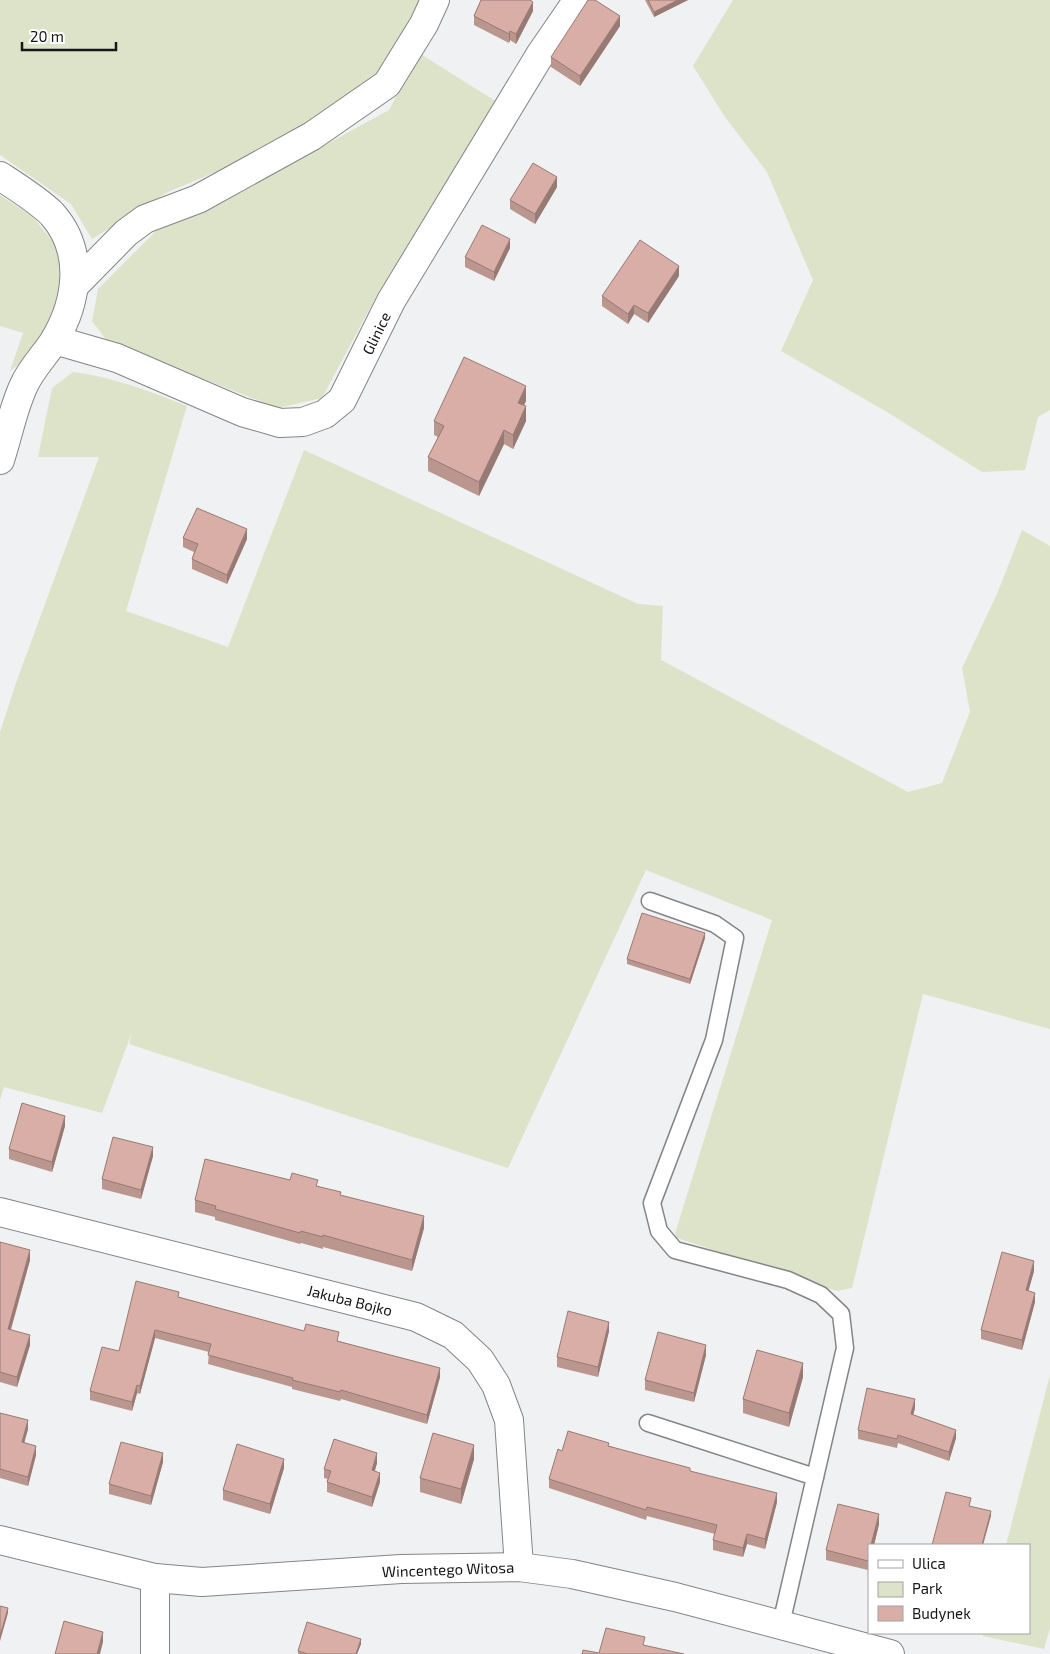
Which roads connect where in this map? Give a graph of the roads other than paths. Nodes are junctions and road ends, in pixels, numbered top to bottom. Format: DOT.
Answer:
graph roads {
  1 [pos="435,0"];
  2 [pos="575,4"];
  3 [pos="0,176"];
  4 [pos="75,284"];
  5 [pos="55,340"];
  6 [pos="0,460"];
  7 [pos="650,901"];
  8 [pos="0,1212"];
  9 [pos="648,1423"];
  10 [pos="815,1477"];
  11 [pos="0,1540"];
  12 [pos="519,1567"];
  13 [pos="155,1578"];
  14 [pos="781,1624"];
  15 [pos="155,1654"];
  16 [pos="890,1654"];
  1 -- 4 [label="street"];
  2 -- 5 [label="street, Glinice"];
  3 -- 4 [label="street"];
  4 -- 5 [label="street"];
  5 -- 6 [label="street"];
  7 -- 10 [label="lane"];
  8 -- 12 [label="street, Jakuba Bojko"];
  9 -- 10 [label="lane"];
  10 -- 14 [label="lane"];
  11 -- 13 [label="street, Wincentego Witosa"];
  12 -- 13 [label="street, Wincentego Witosa"];
  12 -- 14 [label="street, Wincentego Witosa"];
  13 -- 15 [label="street"];
  14 -- 16 [label="street, Wincentego Witosa"];
}
